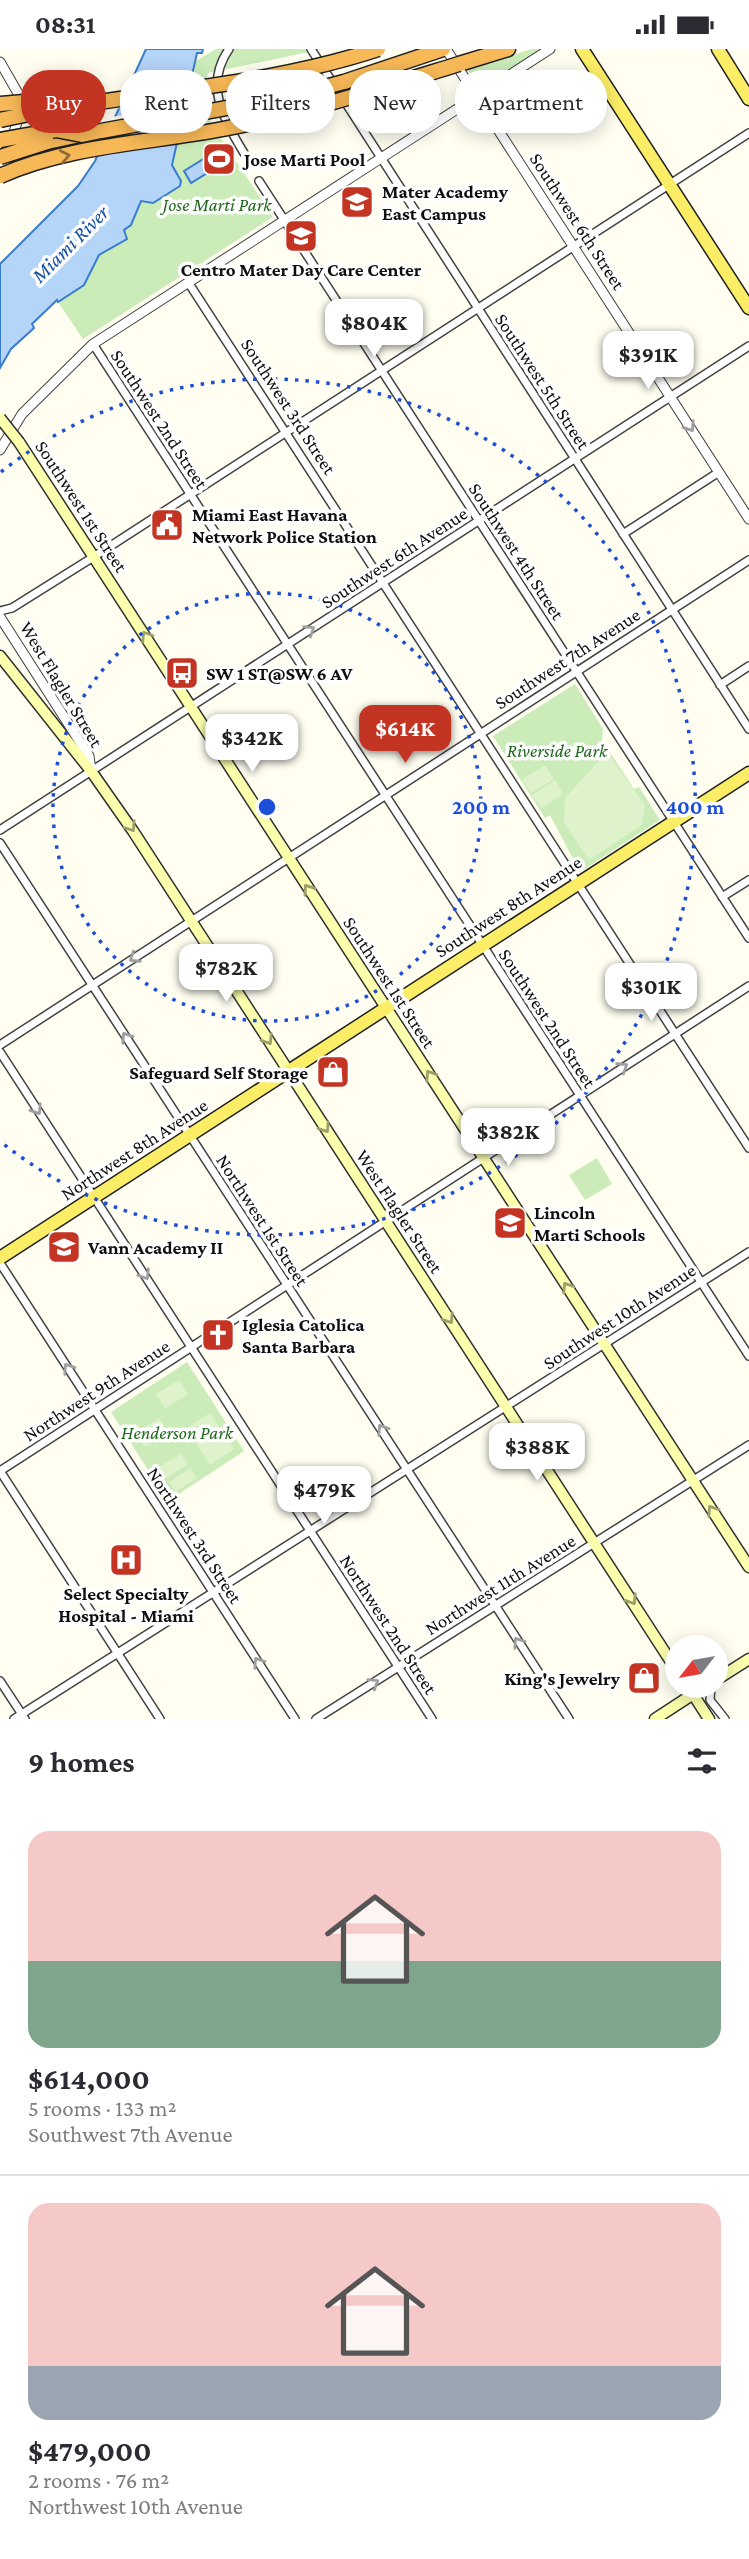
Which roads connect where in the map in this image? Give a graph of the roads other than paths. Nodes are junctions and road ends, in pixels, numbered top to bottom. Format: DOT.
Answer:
graph roads {
  1 [pos="229,49"];
  2 [pos="311,49"];
  3 [pos="378,49"];
  4 [pos="445,49"];
  5 [pos="508,49"];
  6 [pos="550,49"];
  7 [pos="582,49"];
  8 [pos="718,49"];
  9 [pos="0,62"];
  10 [pos="459,70"];
  11 [pos="516,70"];
  12 [pos="106,99"];
  13 [pos="749,99"];
  14 [pos="21,102"];
  15 [pos="0,104"];
  16 [pos="455,109"];
  17 [pos="21,115"];
  18 [pos="0,120"];
  19 [pos="500,133"];
  20 [pos="749,134"];
  21 [pos="82,135"];
  22 [pos="0,140"];
  23 [pos="244,153"];
  24 [pos="0,157"];
  25 [pos="380,158"];
  26 [pos="0,165"];
  27 [pos="0,176"];
  28 [pos="259,181"];
  29 [pos="669,185"];
  30 [pos="285,220"];
  31 [pos="573,246"];
  32 [pos="188,282"];
  33 [pos="749,308"];
  34 [pos="477,309"];
  35 [pos="93,344"];
  36 [pos="749,346"];
  37 [pos="382,371"];
  38 [pos="670,397"];
  39 [pos="0,418"];
  40 [pos="286,433"];
  41 [pos="0,450"];
  42 [pos="575,459"];
  43 [pos="719,472"];
  44 [pos="190,494"];
  45 [pos="749,519"];
  46 [pos="479,521"];
  47 [pos="623,534"];
  48 [pos="95,556"];
  49 [pos="749,560"];
  50 [pos="383,583"];
  51 [pos="672,610"];
  52 [pos="0,611"];
  53 [pos="0,617"];
  54 [pos="287,645"];
  55 [pos="0,656"];
  56 [pos="749,666"];
  57 [pos="576,672"];
  58 [pos="720,684"];
  59 [pos="191,707"];
  60 [pos="749,729"];
  61 [pos="480,733"];
  62 [pos="91,771"];
  63 [pos="749,773"];
  64 [pos="384,795"];
  65 [pos="673,822"];
  66 [pos="0,830"];
  67 [pos="0,843"];
  68 [pos="288,859"];
  69 [pos="749,880"];
  70 [pos="578,884"];
  71 [pos="722,897"];
  72 [pos="191,921"];
  73 [pos="749,938"];
  74 [pos="482,946"];
  75 [pos="92,985"];
  76 [pos="749,986"];
  77 [pos="386,1008"];
  78 [pos="675,1034"];
  79 [pos="0,1045"];
  80 [pos="0,1052"];
  81 [pos="288,1071"];
  82 [pos="579,1095"];
  83 [pos="190,1135"];
  84 [pos="749,1148"];
  85 [pos="483,1158"];
  86 [pos="94,1197"];
  87 [pos="386,1222"];
  88 [pos="749,1252"];
  89 [pos="0,1261"];
  90 [pos="701,1282"];
  91 [pos="287,1286"];
  92 [pos="604,1344"];
  93 [pos="191,1348"];
  94 [pos="749,1356"];
  95 [pos="506,1406"];
  96 [pos="95,1410"];
  97 [pos="749,1445"];
  98 [pos="407,1469"];
  99 [pos="0,1471"];
  100 [pos="693,1481"];
  101 [pos="310,1531"];
  102 [pos="595,1543"];
  103 [pos="749,1567"];
  104 [pos="213,1592"];
  105 [pos="495,1606"];
  106 [pos="665,1652"];
  107 [pos="117,1653"];
  108 [pos="749,1659"];
  109 [pos="399,1667"];
  110 [pos="728,1672"];
  111 [pos="0,1681"];
  112 [pos="680,1698"];
  113 [pos="695,1698"];
  114 [pos="710,1698"];
  115 [pos="23,1717"];
  116 [pos="14,1719"];
  117 [pos="160,1719"];
  118 [pos="295,1719"];
  119 [pos="317,1719"];
  120 [pos="432,1719"];
  121 [pos="569,1719"];
  122 [pos="655,1719"];
  123 [pos="709,1719"];
  124 [pos="725,1719"];
  1 -- 23 [label="street"];
  2 -- 25 [label="street, Southwest 5th Street"];
  3 -- 12 [label="highway, bridge"];
  4 -- 10 [label="street, Southwest 6th Street"];
  4 -- 21 [label="highway, bridge"];
  27 -- 5 [label="highway, one-way, bridge"];
  6 -- 11 [label="street"];
  7 -- 29 [label="main road"];
  8 -- 13 [label="main road"];
  9 -- 26 [label="street"];
  14 -- 15 [label="highway, bridge"];
  16 -- 25 [label="street"];
  17 -- 18 [label="highway, bridge"];
  19 -- 31 [label="street, Southwest 6th Street"];
  20 -- 29 [label="street"];
  21 -- 22 [label="highway, bridge"];
  21 -- 24 [label="highway, bridge"];
  25 -- 30 [label="street"];
  25 -- 34 [label="street, Southwest 5th Street"];
  28 -- 30 [label="street, Southwest 4th Street"];
  29 -- 31 [label="street"];
  29 -- 33 [label="main road"];
  30 -- 32 [label="street"];
  30 -- 37 [label="street, Southwest 4th Street"];
  31 -- 34 [label="street"];
  31 -- 38 [label="street, Southwest 6th Street"];
  32 -- 35 [label="street"];
  32 -- 40 [label="street, Southwest 3rd Street"];
  34 -- 37 [label="street"];
  34 -- 42 [label="street, Southwest 5th Street"];
  35 -- 41 [label="street"];
  35 -- 44 [label="street, Southwest 2nd Street"];
  36 -- 38 [label="street, Southwest 6th Avenue"];
  37 -- 40 [label="street"];
  37 -- 46 [label="street, Southwest 4th Street"];
  38 -- 42 [label="street, Southwest 6th Avenue"];
  38 -- 43 [label="street, Southwest 6th Street, one-way"];
  39 -- 48 [label="main road, Southwest 1st Street, bridge"];
  40 -- 44 [label="street"];
  40 -- 50 [label="street, Southwest 3rd Street"];
  42 -- 46 [label="street, Southwest 6th Avenue"];
  42 -- 47 [label="street, Southwest 5th Street"];
  43 -- 45 [label="street, Southwest 6th Street"];
  43 -- 47 [label="street"];
  44 -- 48 [label="street"];
  44 -- 54 [label="street, Southwest 2nd Street"];
  46 -- 50 [label="street, Southwest 6th Avenue"];
  46 -- 57 [label="street, Southwest 4th Street"];
  47 -- 51 [label="street, Southwest 5th Street"];
  48 -- 52 [label="street"];
  59 -- 48 [label="main road, Southwest 1st Street, one-way"];
  49 -- 51 [label="street, Southwest 7th Avenue"];
  54 -- 50 [label="street, Southwest 6th Avenue, one-way"];
  50 -- 61 [label="street, Southwest 3rd Street"];
  51 -- 57 [label="street, Southwest 7th Avenue"];
  51 -- 58 [label="street, Southwest 5th Street"];
  53 -- 62 [label="street, West Flagler Street"];
  54 -- 59 [label="street, Southwest 6th Avenue"];
  54 -- 64 [label="street, Southwest 2nd Street"];
  55 -- 62 [label="main road, West Flagler Street"];
  56 -- 58 [label="street"];
  57 -- 61 [label="street, Southwest 7th Avenue"];
  57 -- 65 [label="street, Southwest 4th Street"];
  58 -- 60 [label="street, Southwest 5th Street"];
  59 -- 62 [label="street, Southwest 6th Avenue"];
  59 -- 68 [label="main road, Southwest 1st Street"];
  61 -- 64 [label="street, Southwest 7th Avenue"];
  61 -- 70 [label="street, Southwest 3rd Street"];
  62 -- 66 [label="street, Southwest 6th Avenue"];
  62 -- 72 [label="main road, West Flagler Street, one-way"];
  63 -- 65 [label="main road, Southwest 8th Avenue"];
  64 -- 68 [label="street, Southwest 7th Avenue"];
  64 -- 74 [label="street, Southwest 2nd Street"];
  65 -- 70 [label="main road, Southwest 8th Avenue"];
  65 -- 71 [label="street, Southwest 4th Street"];
  67 -- 75 [label="street, Northwest 1st Street"];
  68 -- 72 [label="street, Southwest 7th Avenue"];
  77 -- 68 [label="main road, Southwest 1st Street, one-way"];
  69 -- 71 [label="street"];
  70 -- 74 [label="main road, Southwest 8th Avenue"];
  70 -- 78 [label="street, Southwest 3rd Street"];
  71 -- 73 [label="street, Southwest 4th Street"];
  72 -- 75 [label="street, Southwest 7th Avenue, one-way"];
  72 -- 81 [label="main road, West Flagler Street, one-way"];
  74 -- 77 [label="main road, Southwest 8th Avenue"];
  74 -- 82 [label="street, Southwest 2nd Street"];
  75 -- 79 [label="street, Southwest 7th Avenue"];
  83 -- 75 [label="street, Northwest 1st Street, one-way"];
  76 -- 78 [label="street, Northwest 9th Avenue"];
  77 -- 81 [label="main road, Southwest 8th Avenue"];
  85 -- 77 [label="main road, Southwest 1st Street, one-way"];
  82 -- 78 [label="street, Northwest 9th Avenue, one-way"];
  78 -- 84 [label="street, Southwest 3rd Street"];
  80 -- 86 [label="street, Northwest 2nd Street, one-way"];
  81 -- 83 [label="main road, Northwest 8th Avenue"];
  81 -- 87 [label="main road, West Flagler Street, one-way"];
  82 -- 85 [label="street, Northwest 9th Avenue"];
  82 -- 90 [label="street, Southwest 2nd Street"];
  83 -- 86 [label="main road, Northwest 8th Avenue"];
  83 -- 91 [label="street, Northwest 1st Street"];
  85 -- 87 [label="street, Northwest 9th Avenue"];
  92 -- 85 [label="main road, Southwest 1st Street, one-way"];
  86 -- 89 [label="main road, Northwest 8th Avenue"];
  86 -- 93 [label="street, Northwest 2nd Street, one-way"];
  87 -- 91 [label="street, Northwest 9th Avenue"];
  87 -- 95 [label="main road, West Flagler Street, one-way"];
  88 -- 90 [label="street, Southwest 10th Avenue"];
  96 -- 89 [label="street, Northwest 3rd Street, one-way"];
  90 -- 92 [label="street, Southwest 10th Avenue"];
  90 -- 94 [label="street, Southwest 2nd Street"];
  91 -- 93 [label="street, Northwest 9th Avenue"];
  98 -- 91 [label="street, Northwest 1st Street, one-way"];
  92 -- 95 [label="street, Southwest 10th Avenue"];
  92 -- 100 [label="main road, Southwest 1st Street"];
  93 -- 96 [label="street, Northwest 9th Avenue"];
  93 -- 101 [label="street, Northwest 2nd Street"];
  95 -- 98 [label="street, Southwest 10th Avenue"];
  95 -- 102 [label="main road, West Flagler Street"];
  96 -- 99 [label="street, Northwest 9th Avenue"];
  96 -- 104 [label="street, Northwest 3rd Street"];
  97 -- 100 [label="street, Northwest 11th Avenue"];
  98 -- 101 [label="street, Southwest 10th Avenue"];
  98 -- 105 [label="street, Northwest 1st Street"];
  99 -- 107 [label="street"];
  100 -- 102 [label="street, Northwest 11th Avenue"];
  103 -- 100 [label="main road, Southwest 1st Street, one-way"];
  101 -- 104 [label="street, Southwest 10th Avenue"];
  101 -- 109 [label="street, Northwest 2nd Street"];
  102 -- 105 [label="street, Northwest 11th Avenue"];
  102 -- 106 [label="main road, West Flagler Street, one-way"];
  104 -- 107 [label="street, Southwest 10th Avenue"];
  118 -- 104 [label="street, Northwest 3rd Street, one-way"];
  105 -- 109 [label="street, Northwest 11th Avenue"];
  121 -- 105 [label="street, Northwest 1st Street, one-way"];
  107 -- 115 [label="street, Southwest 10th Avenue"];
  107 -- 117 [label="street"];
  108 -- 110 [label="main road"];
  119 -- 109 [label="street, Northwest 11th Avenue, one-way"];
  109 -- 120 [label="street, Northwest 2nd Street"];
  111 -- 115 [label="street"];
  112 -- 122 [label="main road"];
  113 -- 123 [label="main road"];
  114 -- 124 [label="street"];
  115 -- 116 [label="street, Southwest 10th Avenue"];
}
